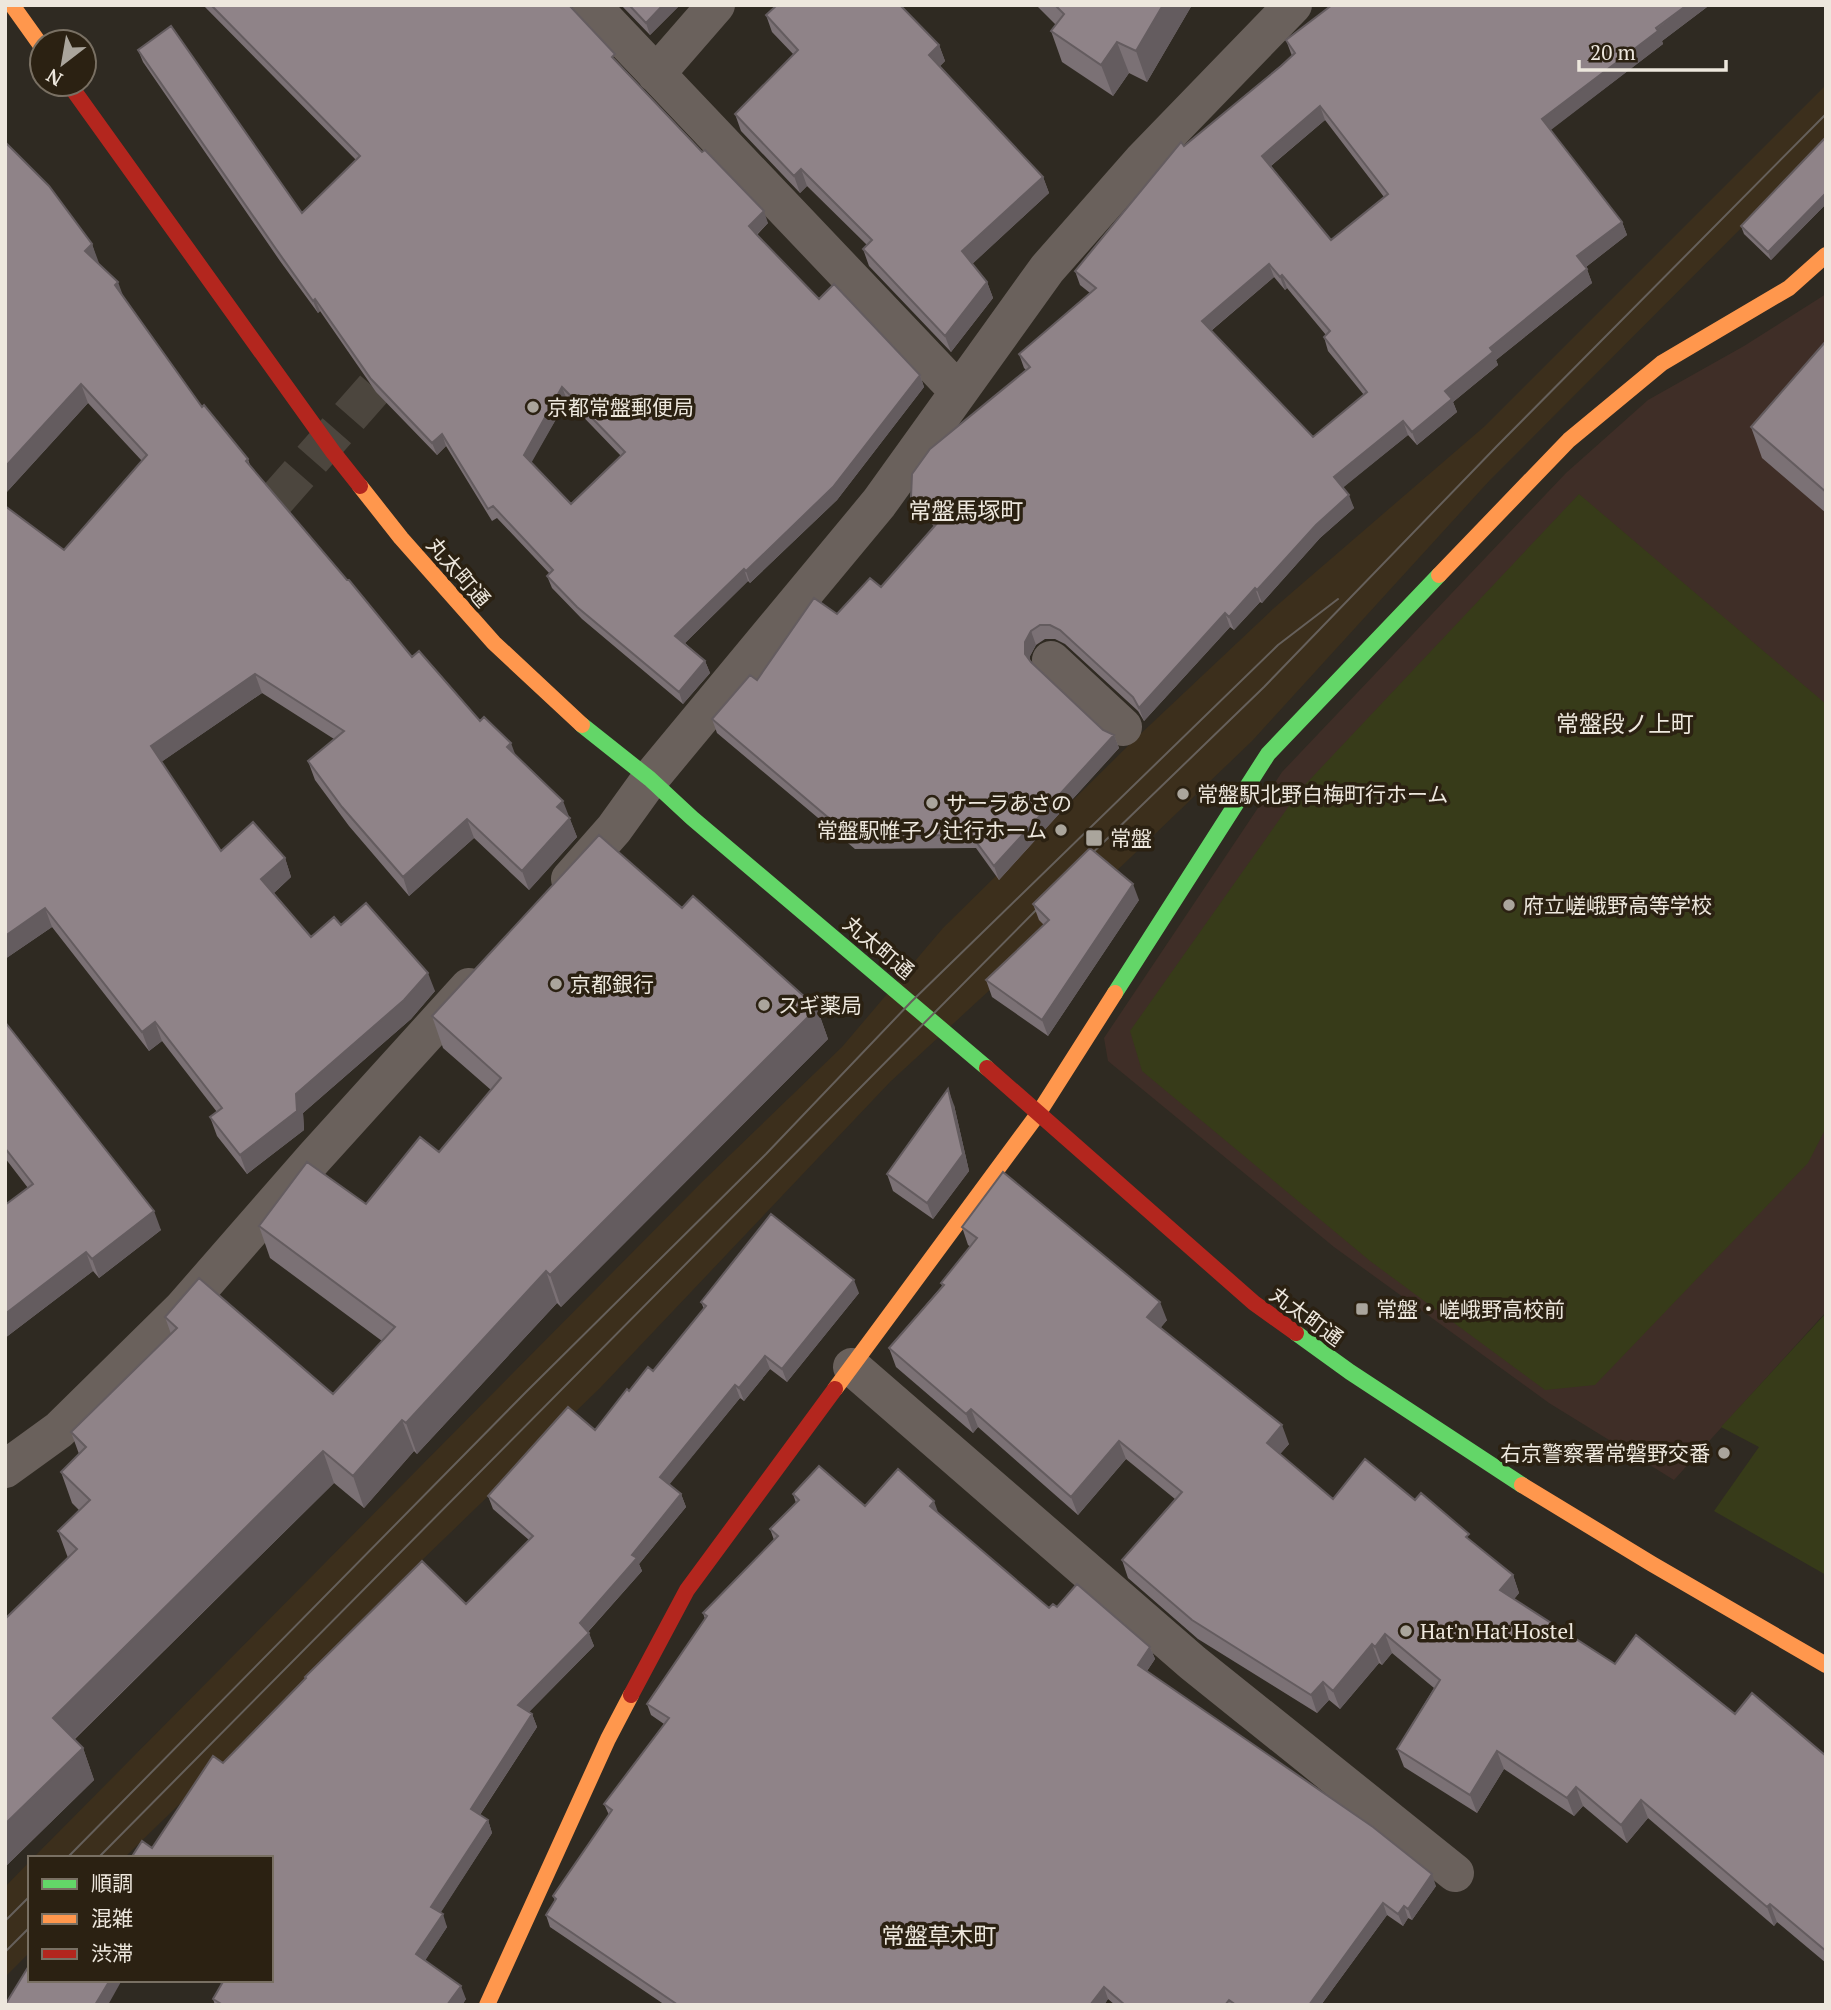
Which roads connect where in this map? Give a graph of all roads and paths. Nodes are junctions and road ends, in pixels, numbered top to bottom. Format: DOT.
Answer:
graph roads {
  1 [pos="12,5"];
  2 [pos="590,5"];
  3 [pos="716,5"];
  4 [pos="1293,5"];
  5 [pos="28,28"];
  6 [pos="656,74"];
  7 [pos="79,98"];
  8 [pos="1826,255"];
  9 [pos="958,391"];
  10 [pos="1051,660"];
  11 [pos="1123,727"];
  12 [pos="650,779"];
  13 [pos="551,899"];
  14 [pos="489,965"];
  15 [pos="1038,1114"];
  16 [pos="852,1367"];
  17 [pos="5,1469"];
  18 [pos="1826,1665"];
  19 [pos="1455,1873"];
  20 [pos="486,2005"];
  1 -- 5 [label="main road"];
  2 -- 6 [label="street"];
  3 -- 6 [label="street"];
  4 -- 9 [label="street"];
  6 -- 9 [label="street"];
  7 -- 12 [label="main road, 丸太町通"];
  8 -- 15 [label="main road"];
  9 -- 12 [label="street"];
  10 -- 11 [label="street"];
  12 -- 13 [label="street"];
  12 -- 15 [label="main road, 丸太町通"];
  14 -- 17 [label="street"];
  15 -- 16 [label="main road"];
  15 -- 18 [label="main road, 丸太町通"];
  16 -- 19 [label="street"];
  16 -- 20 [label="main road"];
}
